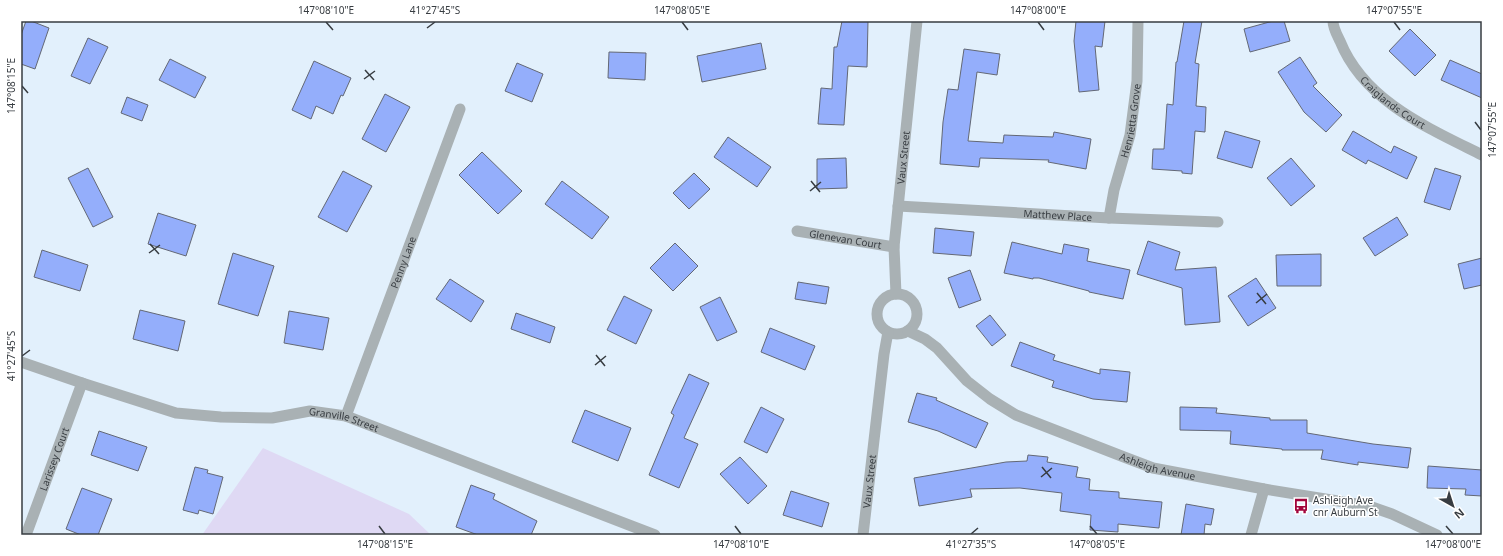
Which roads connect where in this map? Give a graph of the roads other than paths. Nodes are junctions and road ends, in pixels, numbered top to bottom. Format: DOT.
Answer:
graph roads {
  1 [pos="917,21"];
  2 [pos="1138,21"];
  3 [pos="1333,21"];
  4 [pos="460,109"];
  5 [pos="1482,155"];
  6 [pos="898,206"];
  7 [pos="1109,218"];
  8 [pos="1218,222"];
  9 [pos="797,231"];
  10 [pos="894,247"];
  11 [pos="896,294"];
  12 [pos="908,331"];
  13 [pos="888,332"];
  14 [pos="21,362"];
  15 [pos="82,383"];
  16 [pos="346,416"];
  17 [pos="1264,489"];
  18 [pos="26,535"];
  19 [pos="655,535"];
  20 [pos="863,535"];
  21 [pos="1251,535"];
  22 [pos="1437,535"];
  1 -- 6 [label="street, Vaux Street"];
  2 -- 7 [label="street, Henrietta Grove"];
  3 -- 5 [label="street, Craiglands Court"];
  4 -- 16 [label="street, Penny Lane"];
  6 -- 7 [label="street, Matthew Place"];
  6 -- 10 [label="street, Vaux Street"];
  7 -- 8 [label="street, Matthew Place"];
  9 -- 10 [label="street, Glenevan Court"];
  10 -- 11 [label="street, Vaux Street"];
  11 -- 12 [label="street"];
  11 -- 13 [label="street"];
  12 -- 13 [label="street"];
  12 -- 17 [label="street, Ashleigh Avenue"];
  13 -- 20 [label="street, Vaux Street"];
  14 -- 15 [label="street, Granville Street"];
  15 -- 16 [label="street, Granville Street"];
  15 -- 18 [label="street, Larissey Court"];
  16 -- 19 [label="street, Granville Street"];
  17 -- 21 [label="street"];
  17 -- 22 [label="street, Ashleigh Avenue"];
}
